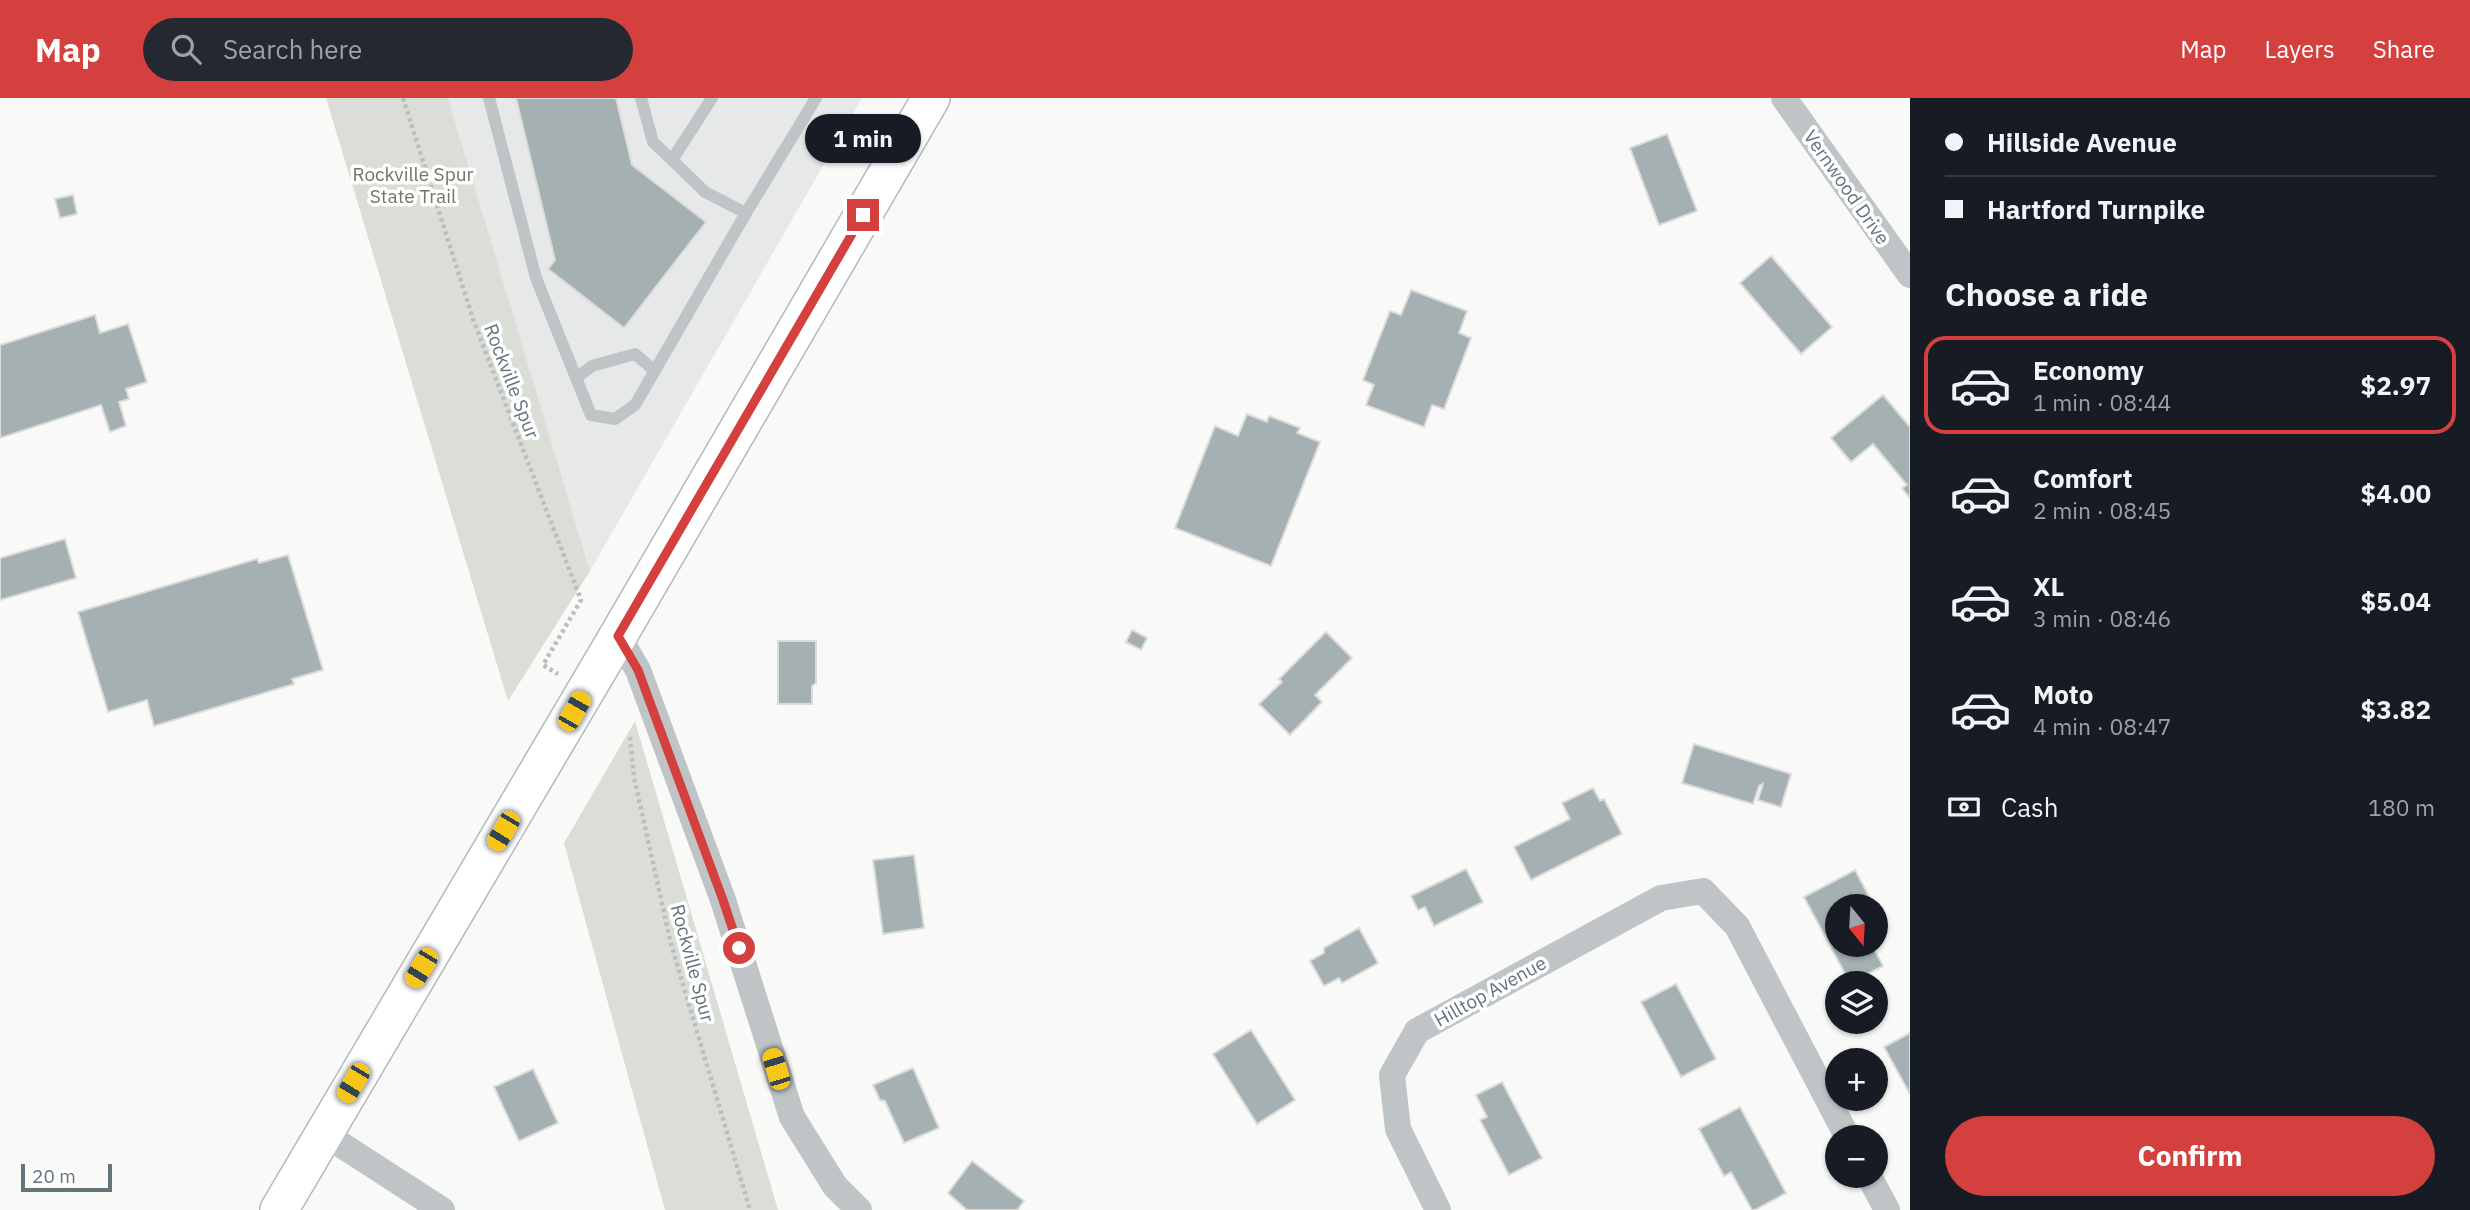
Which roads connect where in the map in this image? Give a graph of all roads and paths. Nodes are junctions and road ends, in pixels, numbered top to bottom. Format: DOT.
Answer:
graph roads {
  1 [pos="403,98"];
  2 [pos="489,98"];
  3 [pos="641,98"];
  4 [pos="712,98"];
  5 [pos="816,98"];
  6 [pos="931,98"];
  7 [pos="1784,98"];
  8 [pos="672,160"];
  9 [pos="746,213"];
  10 [pos="1910,275"];
  11 [pos="655,371"];
  12 [pos="576,378"];
  13 [pos="618,636"];
  14 [pos="543,665"];
  15 [pos="629,726"];
  16 [pos="1841,1125"];
  17 [pos="323,1133"];
  18 [pos="1875,1188"];
  19 [pos="279,1210"];
  20 [pos="442,1210"];
  21 [pos="750,1210"];
  22 [pos="859,1210"];
  23 [pos="1438,1210"];
  24 [pos="1886,1210"];
  1 -- 14 [label="path, Rockville Spur"];
  2 -- 12 [label="lane"];
  3 -- 8 [label="lane"];
  4 -- 8 [label="lane"];
  5 -- 9 [label="lane"];
  6 -- 13 [label="main road"];
  7 -- 10 [label="street, Vernwood Drive"];
  8 -- 9 [label="lane"];
  9 -- 11 [label="lane"];
  11 -- 12 [label="lane"];
  11 -- 12 [label="lane"];
  13 -- 17 [label="main road"];
  13 -- 22 [label="street"];
  15 -- 21 [label="path, Rockville Spur"];
  16 -- 23 [label="street, Hilltop Avenue"];
  17 -- 19 [label="main road"];
  17 -- 20 [label="street"];
  18 -- 24 [label="street"];
}
